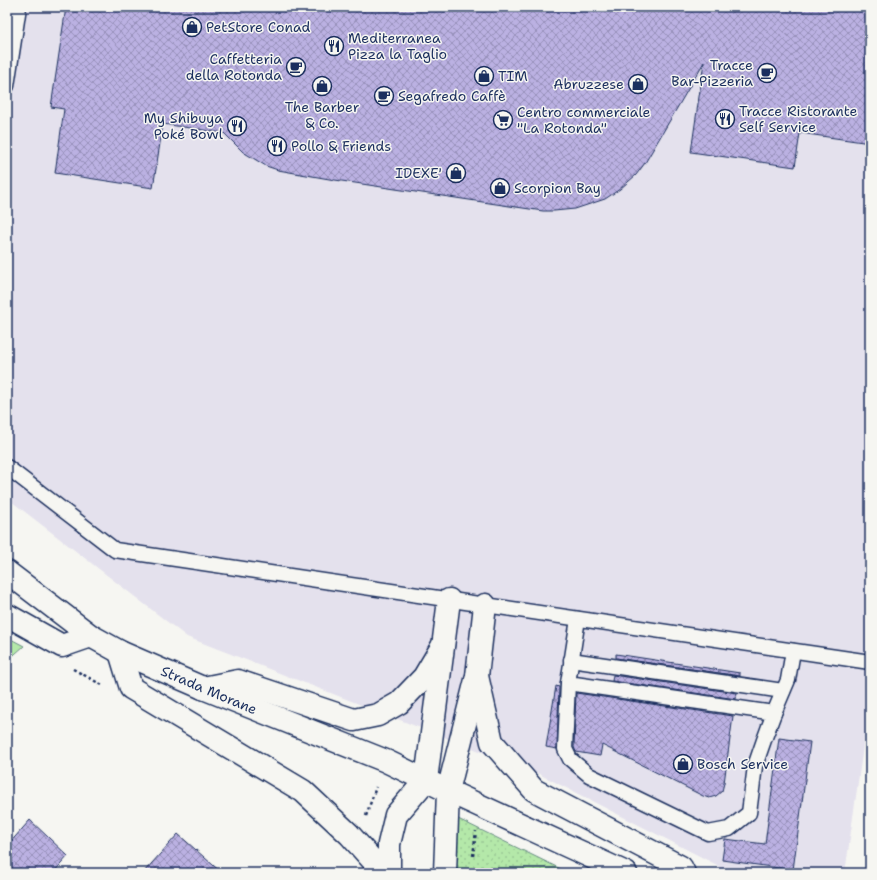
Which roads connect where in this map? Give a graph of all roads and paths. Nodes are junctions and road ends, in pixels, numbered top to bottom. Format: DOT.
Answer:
graph roads {
  1 [pos="19,7"];
  2 [pos="7,86"];
  3 [pos="7,467"];
  4 [pos="7,572"];
  5 [pos="449,600"];
  6 [pos="485,605"];
  7 [pos="7,615"];
  8 [pos="578,619"];
  9 [pos="91,636"];
  10 [pos="443,645"];
  11 [pos="793,651"];
  12 [pos="120,652"];
  13 [pos="572,660"];
  14 [pos="870,662"];
  15 [pos="477,676"];
  16 [pos="568,683"];
  17 [pos="203,688"];
  18 [pos="783,691"];
  19 [pos="774,714"];
  20 [pos="426,780"];
  21 [pos="376,787"];
  22 [pos="448,791"];
  23 [pos="364,822"];
  24 [pos="477,829"];
  25 [pos="472,860"];
  26 [pos="384,873"];
  27 [pos="389,873"];
  28 [pos="445,873"];
  29 [pos="626,873"];
  30 [pos="684,873"];
  1 -- 2 [label="lane"];
  3 -- 5 [label="lane"];
  4 -- 9 [label="street, Strada Morane"];
  5 -- 6 [label="lane"];
  5 -- 10 [label="street"];
  6 -- 8 [label="lane"];
  6 -- 15 [label="street"];
  7 -- 9 [label="street"];
  8 -- 11 [label="lane"];
  8 -- 13 [label="lane"];
  9 -- 12 [label="street, Strada Morane"];
  10 -- 17 [label="street"];
  10 -- 20 [label="street"];
  11 -- 14 [label="lane"];
  11 -- 18 [label="lane"];
  12 -- 17 [label="street, Strada Morane"];
  12 -- 26 [label="street"];
  13 -- 16 [label="lane"];
  13 -- 18 [label="lane"];
  15 -- 22 [label="street"];
  15 -- 30 [label="street"];
  16 -- 19 [label="lane"];
  16 -- 19 [label="lane"];
  17 -- 20 [label="street, Strada Morane"];
  18 -- 19 [label="lane"];
  20 -- 22 [label="street, Strada Morane"];
  20 -- 27 [label="street"];
  21 -- 23 [label="path"];
  22 -- 28 [label="street"];
  22 -- 29 [label="street, Strada Morane"];
  24 -- 25 [label="path"];
}
